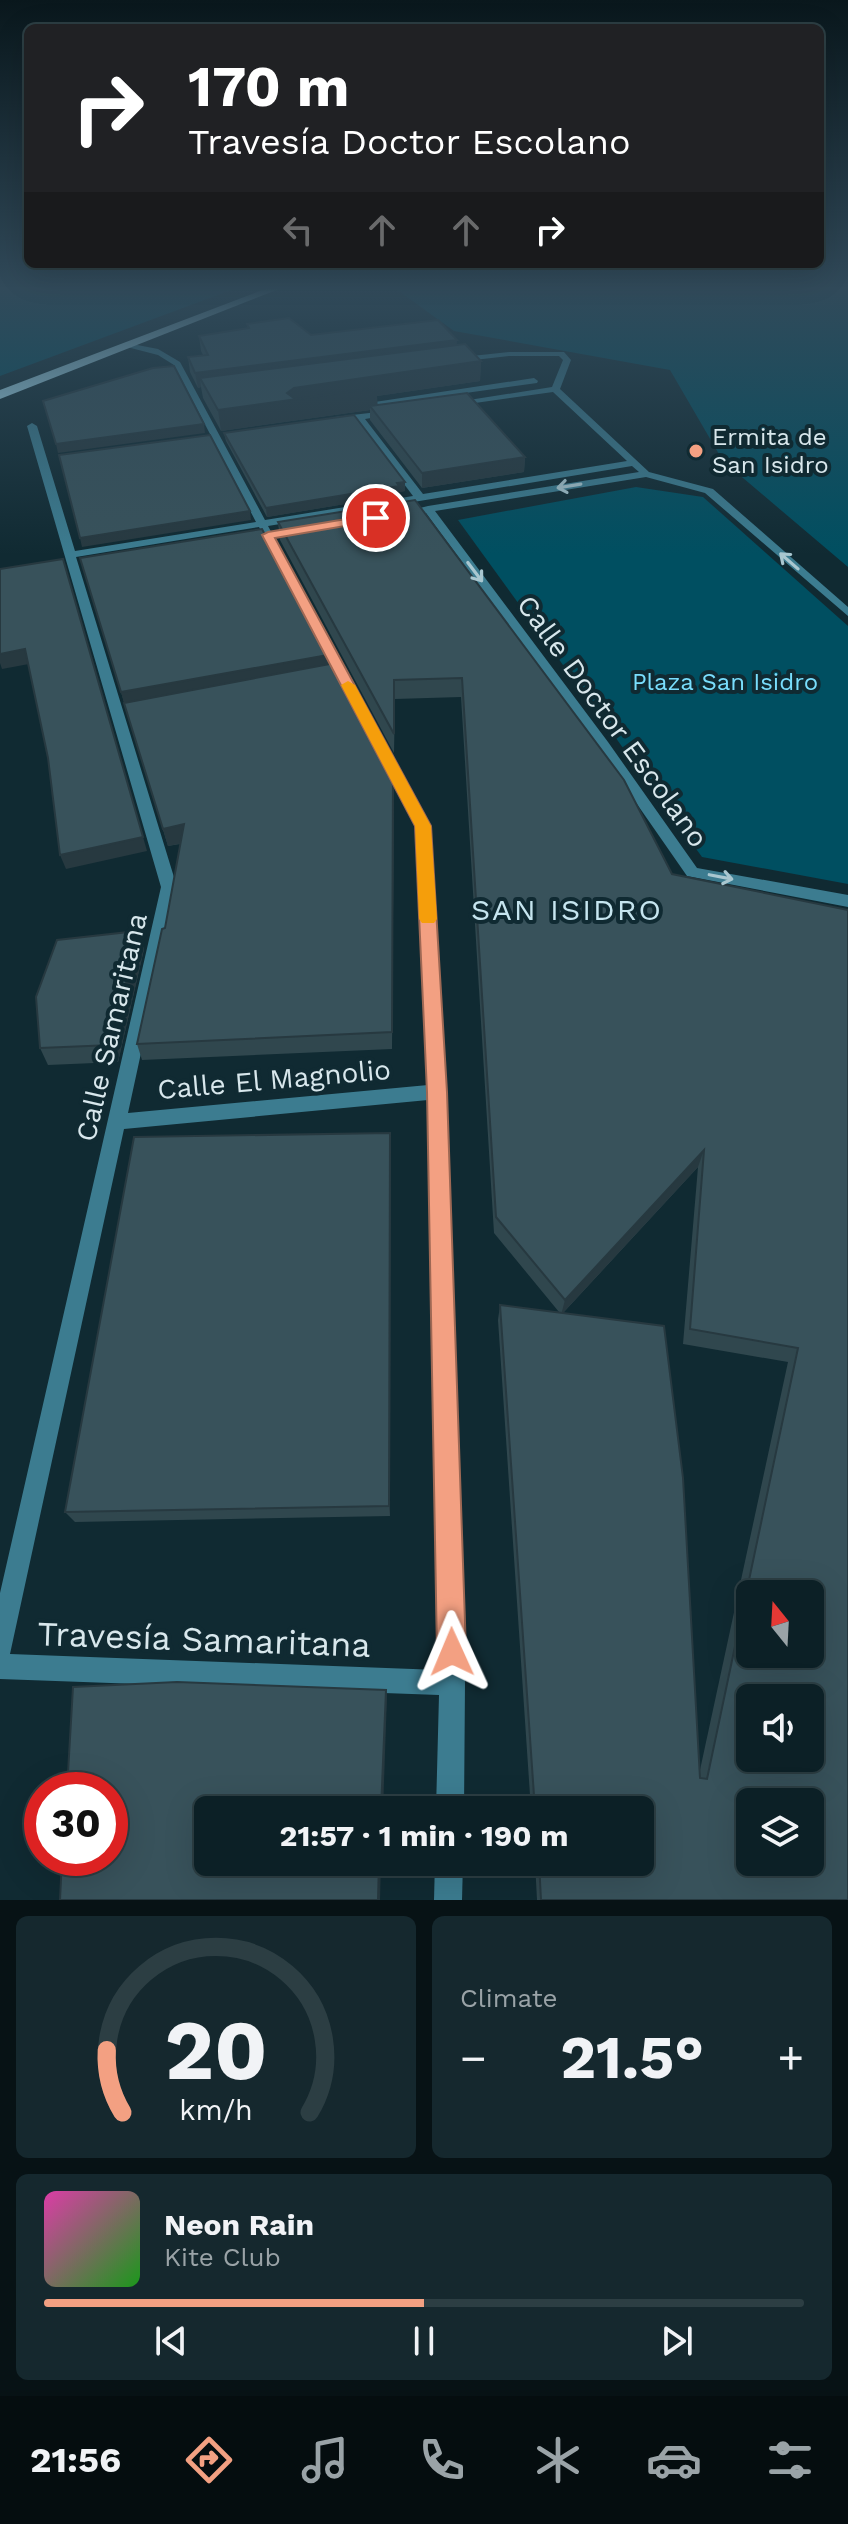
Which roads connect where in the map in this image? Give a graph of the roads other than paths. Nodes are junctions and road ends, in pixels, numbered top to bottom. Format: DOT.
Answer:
graph roads {
  1 [pos="45,378"];
  2 [pos="188,378"];
  3 [pos="559,378"];
  4 [pos="556,384"];
  5 [pos="0,395"];
  6 [pos="333,409"];
  7 [pos="359,417"];
  8 [pos="330,421"];
  9 [pos="32,426"];
  10 [pos="634,463"];
  11 [pos="646,474"];
  12 [pos="424,503"];
  13 [pos="265,529"];
  14 [pos="72,561"];
  15 [pos="848,613"];
  16 [pos="848,901"];
  17 [pos="437,1092"];
  18 [pos="116,1122"];
  19 [pos="0,1648"];
  20 [pos="0,1666"];
  21 [pos="452,1683"];
  22 [pos="450,1796"];
  23 [pos="449,1876"];
  24 [pos="448,1900"];
  1 -- 5 [label="highway"];
  2 -- 13 [label="street"];
  3 -- 4 [label="street"];
  4 -- 6 [label="street"];
  4 -- 7 [label="street"];
  4 -- 10 [label="street"];
  7 -- 8 [label="street"];
  7 -- 12 [label="street, Calle Doctor Escolano"];
  9 -- 14 [label="street, Calle Samaritana"];
  10 -- 11 [label="street"];
  10 -- 12 [label="street"];
  11 -- 12 [label="street, one-way"];
  15 -- 11 [label="street, one-way"];
  12 -- 13 [label="street"];
  12 -- 16 [label="street, Calle Doctor Escolano, one-way"];
  13 -- 14 [label="street"];
  13 -- 17 [label="street"];
  14 -- 18 [label="street, Calle Samaritana"];
  17 -- 18 [label="street, Calle El Magnolio"];
  17 -- 21 [label="street"];
  18 -- 19 [label="street, Calle Samaritana"];
  20 -- 21 [label="street, Travesía Samaritana"];
  21 -- 22 [label="street"];
  23 -- 24 [label="street"];
}
